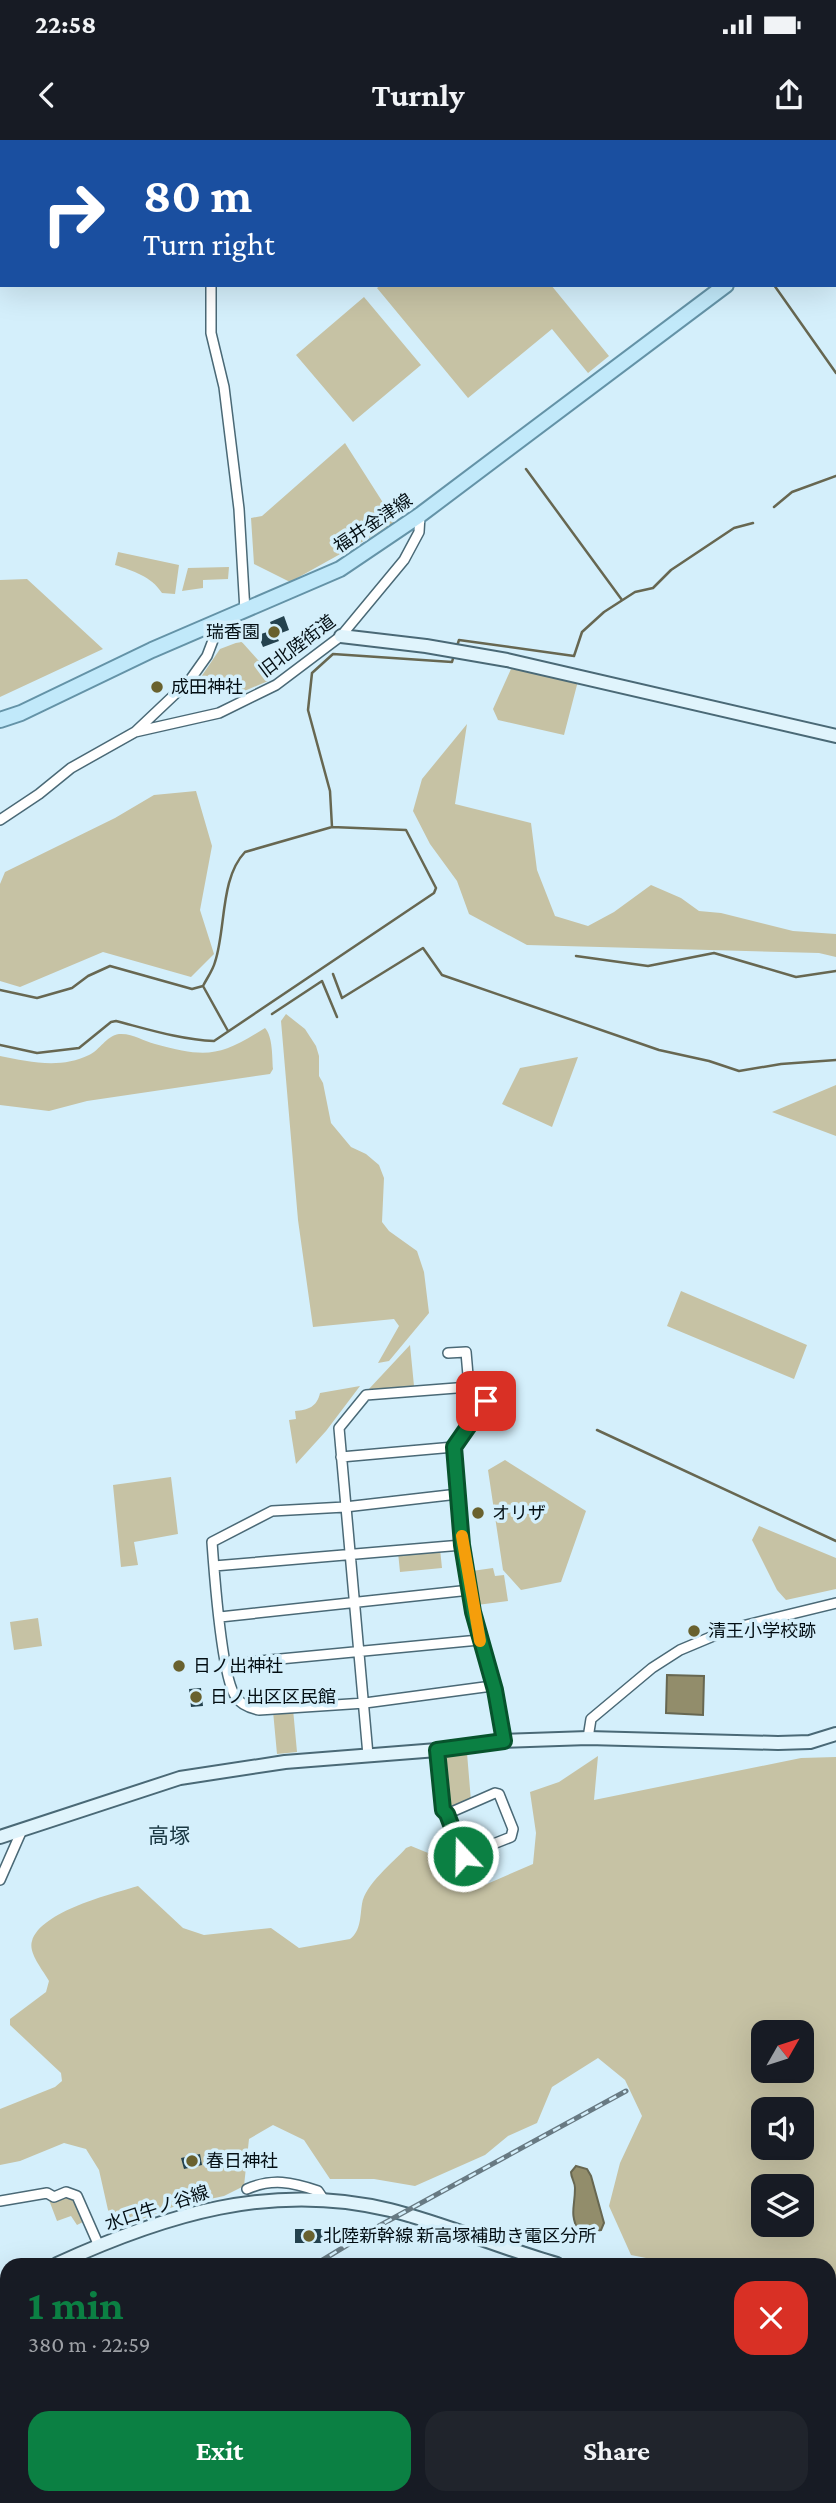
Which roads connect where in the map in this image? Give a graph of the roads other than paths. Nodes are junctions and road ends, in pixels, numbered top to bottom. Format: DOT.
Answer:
graph roads {
  1 [pos="211,287"];
  2 [pos="723,287"];
  3 [pos="420,515"];
  4 [pos="245,611"];
  5 [pos="220,622"];
  6 [pos="341,636"];
  7 [pos="0,720"];
  8 [pos="135,732"];
  9 [pos="836,736"];
  10 [pos="0,820"];
  11 [pos="448,1353"];
  12 [pos="469,1387"];
  13 [pos="454,1447"];
  14 [pos="341,1457"];
  15 [pos="458,1494"];
  16 [pos="345,1507"];
  17 [pos="462,1545"];
  18 [pos="351,1554"];
  19 [pos="214,1566"];
  20 [pos="470,1590"];
  21 [pos="355,1603"];
  22 [pos="836,1603"];
  23 [pos="220,1617"];
  24 [pos="479,1640"];
  25 [pos="360,1652"];
  26 [pos="227,1664"];
  27 [pos="492,1686"];
  28 [pos="365,1703"];
  29 [pos="836,1734"];
  30 [pos="588,1738"];
  31 [pos="504,1741"];
  32 [pos="437,1750"];
  33 [pos="368,1755"];
  34 [pos="447,1814"];
  35 [pos="22,1830"];
  36 [pos="0,1837"];
  37 [pos="0,1880"];
  38 [pos="247,2189"];
  39 [pos="324,2200"];
  40 [pos="0,2201"];
  41 [pos="99,2246"];
  42 [pos="71,2258"];
  43 [pos="539,2258"];
  1 -- 4 [label="street"];
  2 -- 3 [label="main road, 福井金津線"];
  3 -- 4 [label="main road, 福井金津線"];
  3 -- 6 [label="street, 旧北陸街道"];
  4 -- 5 [label="main road, 福井金津線"];
  5 -- 7 [label="main road, 福井金津線"];
  5 -- 8 [label="street, 旧北陸街道"];
  6 -- 8 [label="street, 旧北陸街道"];
  6 -- 9 [label="street"];
  8 -- 10 [label="street, 旧北陸街道"];
  11 -- 12 [label="street"];
  12 -- 13 [label="street"];
  12 -- 14 [label="street"];
  13 -- 14 [label="street"];
  13 -- 15 [label="street"];
  14 -- 16 [label="street"];
  15 -- 16 [label="street"];
  15 -- 17 [label="street"];
  16 -- 18 [label="street"];
  16 -- 19 [label="street"];
  17 -- 18 [label="street"];
  17 -- 20 [label="street"];
  18 -- 19 [label="street"];
  18 -- 21 [label="street"];
  19 -- 23 [label="street"];
  20 -- 21 [label="street"];
  20 -- 24 [label="street"];
  21 -- 23 [label="street"];
  21 -- 25 [label="street"];
  22 -- 30 [label="street"];
  23 -- 26 [label="street"];
  24 -- 25 [label="street"];
  24 -- 27 [label="street"];
  25 -- 26 [label="street"];
  25 -- 28 [label="street"];
  26 -- 28 [label="street"];
  27 -- 28 [label="street"];
  27 -- 31 [label="street"];
  28 -- 33 [label="street"];
  29 -- 30 [label="street"];
  30 -- 31 [label="street"];
  31 -- 32 [label="street"];
  32 -- 33 [label="street"];
  32 -- 34 [label="street"];
  33 -- 35 [label="street"];
  34 -- 34 [label="street"];
  35 -- 36 [label="street"];
  35 -- 37 [label="street"];
  38 -- 39 [label="street"];
  39 -- 41 [label="street, 水口牛ノ谷線"];
  39 -- 43 [label="street, 水口牛ノ谷線"];
  40 -- 41 [label="street"];
  41 -- 42 [label="street, 水口牛ノ谷線"];
}
